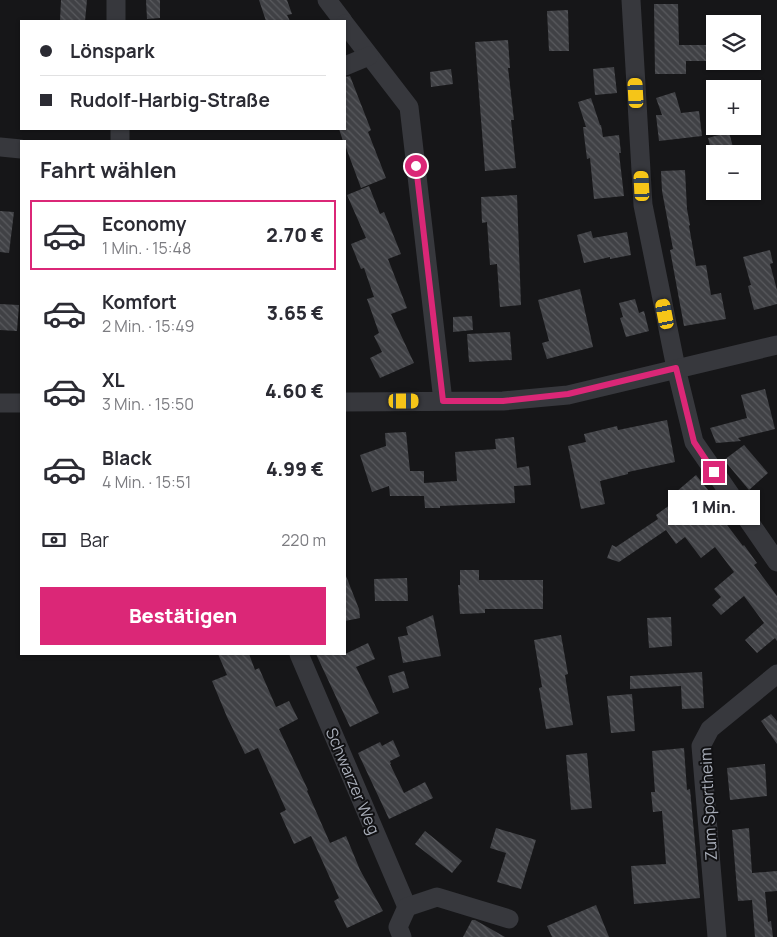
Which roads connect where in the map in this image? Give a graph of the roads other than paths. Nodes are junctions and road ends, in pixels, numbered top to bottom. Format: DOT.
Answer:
graph roads {
  1 [pos="116,0"];
  2 [pos="327,0"];
  3 [pos="631,0"];
  4 [pos="116,20"];
  5 [pos="342,20"];
  6 [pos="346,25"];
  7 [pos="369,56"];
  8 [pos="346,66"];
  9 [pos="0,148"];
  10 [pos="20,149"];
  11 [pos="777,345"];
  12 [pos="676,368"];
  13 [pos="443,401"];
  14 [pos="346,402"];
  15 [pos="0,403"];
  16 [pos="20,403"];
  17 [pos="777,562"];
  18 [pos="299,655"];
  19 [pos="777,674"];
  20 [pos="407,907"];
  21 [pos="509,919"];
  22 [pos="402,937"];
  23 [pos="717,937"];
  1 -- 4 [label="street"];
  2 -- 5 [label="street"];
  3 -- 12 [label="street"];
  6 -- 7 [label="street"];
  7 -- 8 [label="street"];
  7 -- 13 [label="street"];
  9 -- 10 [label="street"];
  11 -- 12 [label="street"];
  12 -- 13 [label="street"];
  12 -- 17 [label="street"];
  13 -- 14 [label="street"];
  15 -- 16 [label="street"];
  18 -- 20 [label="street, Schwarzer Weg"];
  19 -- 23 [label="street, Zum Sportheim"];
  20 -- 21 [label="street"];
  20 -- 22 [label="street"];
}
